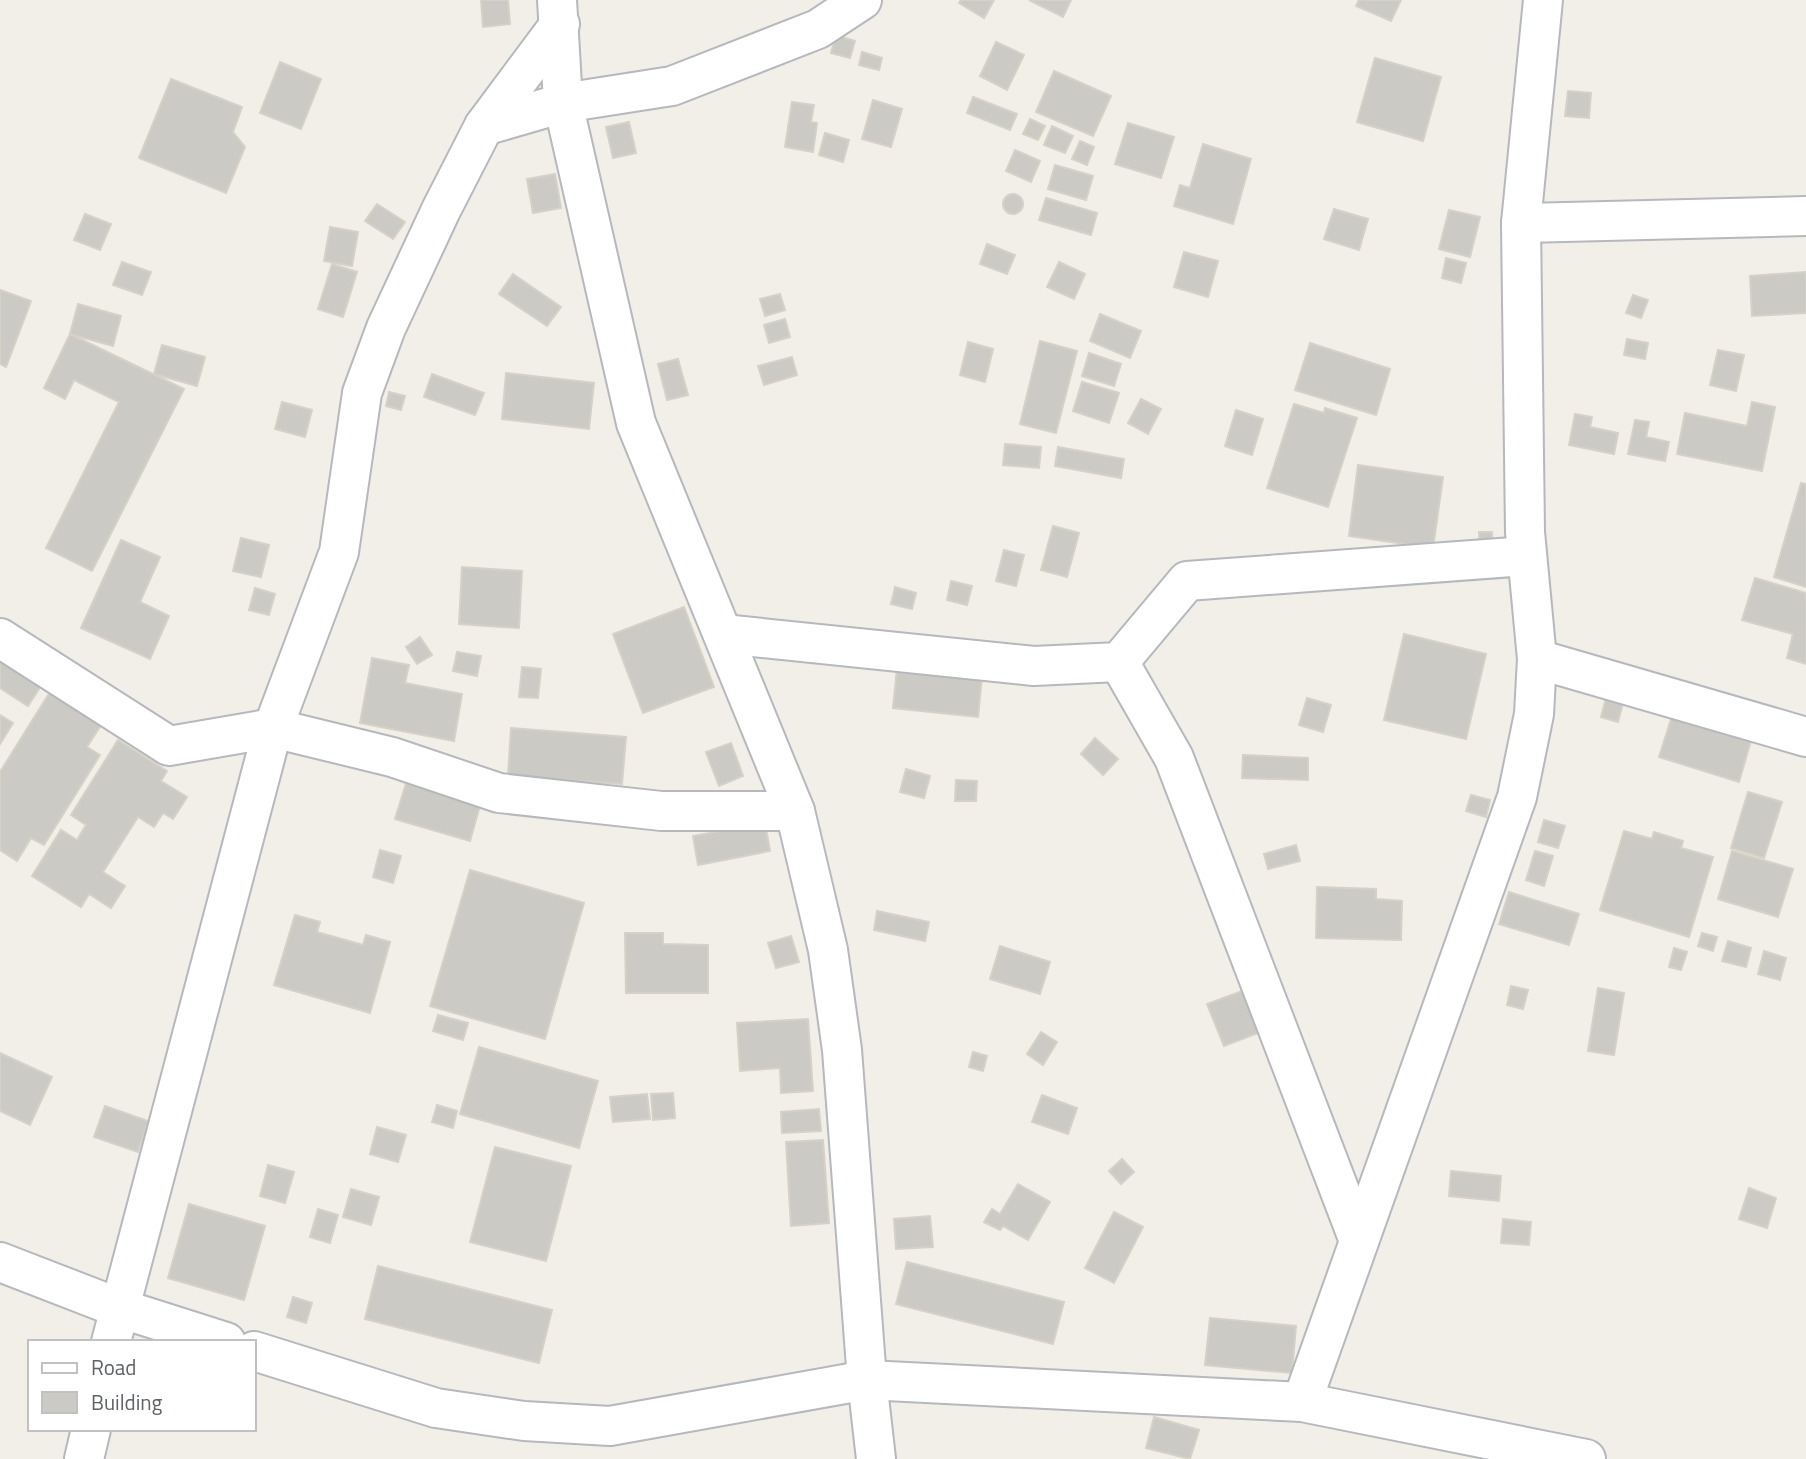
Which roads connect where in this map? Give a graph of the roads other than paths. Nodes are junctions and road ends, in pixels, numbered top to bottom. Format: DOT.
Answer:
graph roads {
  1 [pos="862,0"];
  2 [pos="1543,0"];
  3 [pos="559,12"];
  4 [pos="563,103"];
  5 [pos="484,125"];
  6 [pos="1806,216"];
  7 [pos="1521,223"];
  8 [pos="1527,556"];
  9 [pos="723,634"];
  10 [pos="0,638"];
  11 [pos="1537,659"];
  12 [pos="1119,662"];
  13 [pos="273,728"];
  14 [pos="1806,737"];
  15 [pos="795,811"];
  16 [pos="1359,1241"];
  17 [pos="0,1262"];
  18 [pos="115,1325"];
  19 [pos="213,1340"];
  20 [pos="256,1352"];
  21 [pos="867,1380"];
  22 [pos="1303,1402"];
  23 [pos="91,1431"];
  24 [pos="1530,1453"];
  25 [pos="84,1459"];
  26 [pos="876,1459"];
  27 [pos="1586,1459"];
  1 -- 4 [label="street"];
  2 -- 7 [label="street"];
  3 -- 4 [label="street"];
  3 -- 5 [label="street"];
  4 -- 5 [label="street"];
  4 -- 9 [label="street"];
  5 -- 13 [label="street"];
  6 -- 7 [label="street"];
  7 -- 8 [label="street"];
  8 -- 11 [label="street"];
  8 -- 12 [label="street"];
  9 -- 12 [label="street"];
  9 -- 15 [label="street"];
  10 -- 13 [label="street"];
  11 -- 14 [label="street"];
  11 -- 16 [label="street"];
  12 -- 16 [label="street"];
  13 -- 15 [label="street"];
  13 -- 18 [label="street"];
  15 -- 21 [label="street"];
  16 -- 22 [label="street"];
  17 -- 18 [label="street"];
  18 -- 19 [label="street"];
  20 -- 21 [label="street"];
  21 -- 22 [label="street"];
  21 -- 26 [label="street"];
  22 -- 24 [label="street"];
  23 -- 25 [label="street"];
  24 -- 27 [label="street"];
}
